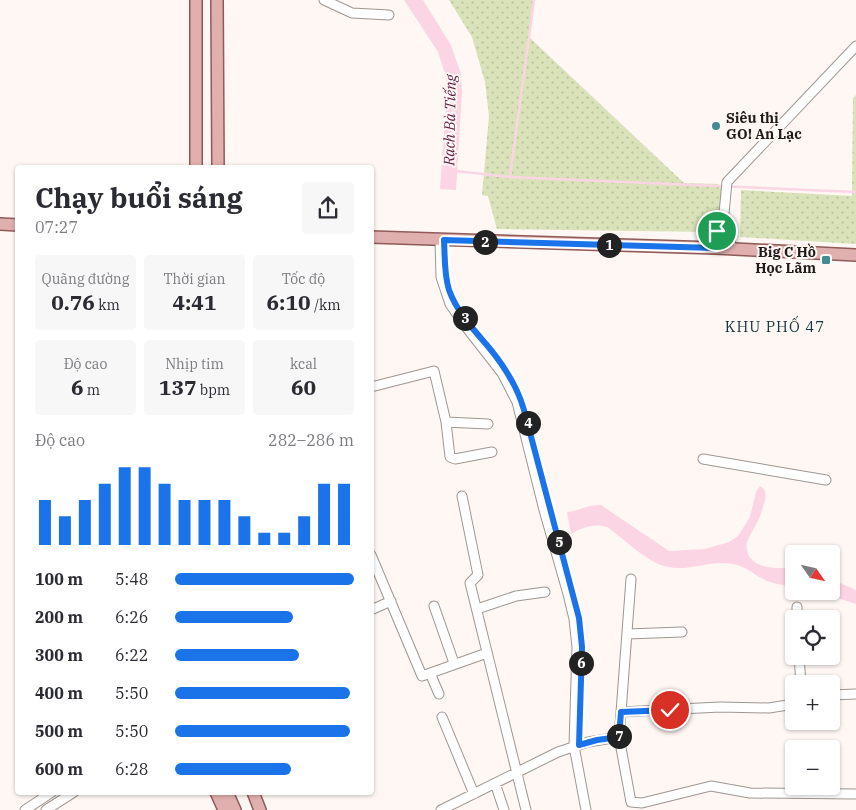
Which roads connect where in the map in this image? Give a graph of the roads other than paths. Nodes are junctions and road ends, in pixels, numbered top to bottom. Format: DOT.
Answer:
graph roads {
  1 [pos="196,0"];
  2 [pos="217,0"];
  3 [pos="324,0"];
  4 [pos="388,15"];
  5 [pos="856,46"];
  6 [pos="196,165"];
  7 [pos="218,165"];
  8 [pos="0,224"];
  9 [pos="723,224"];
  10 [pos="15,225"];
  11 [pos="374,237"];
  12 [pos="442,240"];
  13 [pos="715,248"];
  14 [pos="732,249"];
  15 [pos="856,255"];
  16 [pos="374,386"];
  17 [pos="446,422"];
  18 [pos="488,424"];
  19 [pos="492,452"];
  20 [pos="703,459"];
  21 [pos="826,480"];
  22 [pos="462,496"];
  23 [pos="374,562"];
  24 [pos="632,579"];
  25 [pos="545,592"];
  26 [pos="391,601"];
  27 [pos="434,606"];
  28 [pos="797,606"];
  29 [pos="374,609"];
  30 [pos="478,609"];
  31 [pos="797,610"];
  32 [pos="682,632"];
  33 [pos="627,634"];
  34 [pos="487,653"];
  35 [pos="454,663"];
  36 [pos="426,675"];
  37 [pos="439,694"];
  38 [pos="840,694"];
  39 [pos="856,694"];
  40 [pos="785,705"];
  41 [pos="621,712"];
  42 [pos="442,717"];
  43 [pos="619,737"];
  44 [pos="576,745"];
  45 [pos="516,773"];
  46 [pos="496,783"];
  47 [pos="474,794"];
  48 [pos="856,794"];
  49 [pos="48,795"];
  50 [pos="69,795"];
  51 [pos="217,795"];
  52 [pos="228,795"];
  53 [pos="247,795"];
  54 [pos="254,795"];
  55 [pos="638,807"];
  56 [pos="25,810"];
  57 [pos="46,810"];
  58 [pos="224,810"];
  59 [pos="235,810"];
  60 [pos="253,810"];
  61 [pos="260,810"];
  62 [pos="441,810"];
  63 [pos="504,810"];
  64 [pos="526,810"];
  65 [pos="586,810"];
  66 [pos="591,810"];
  1 -- 6 [label="main road"];
  2 -- 7 [label="main road"];
  3 -- 4 [label="street"];
  5 -- 9 [label="street"];
  8 -- 10 [label="main road"];
  9 -- 13 [label="street"];
  9 -- 14 [label="street"];
  11 -- 12 [label="main road"];
  12 -- 13 [label="main road"];
  12 -- 44 [label="street"];
  13 -- 14 [label="main road"];
  14 -- 15 [label="main road"];
  16 -- 17 [label="street"];
  17 -- 18 [label="street"];
  17 -- 19 [label="street"];
  20 -- 21 [label="street"];
  22 -- 30 [label="street"];
  23 -- 26 [label="street"];
  24 -- 33 [label="street"];
  25 -- 30 [label="street"];
  26 -- 29 [label="street"];
  26 -- 36 [label="street"];
  27 -- 35 [label="street"];
  28 -- 31 [label="street"];
  30 -- 34 [label="street"];
  32 -- 33 [label="street"];
  33 -- 41 [label="street"];
  34 -- 35 [label="street"];
  34 -- 45 [label="street"];
  35 -- 36 [label="street"];
  36 -- 37 [label="street"];
  38 -- 39 [label="street"];
  40 -- 41 [label="street"];
  41 -- 43 [label="street"];
  42 -- 47 [label="street"];
  43 -- 44 [label="street"];
  43 -- 55 [label="street"];
  44 -- 45 [label="street"];
  44 -- 65 [label="street"];
  44 -- 66 [label="street"];
  45 -- 46 [label="street"];
  45 -- 64 [label="street"];
  46 -- 47 [label="street"];
  46 -- 63 [label="street"];
  47 -- 62 [label="street"];
  48 -- 55 [label="street"];
  49 -- 56 [label="street"];
  50 -- 57 [label="street"];
  51 -- 58 [label="main road"];
  52 -- 59 [label="main road"];
  53 -- 60 [label="main road"];
  54 -- 61 [label="main road"];
}
